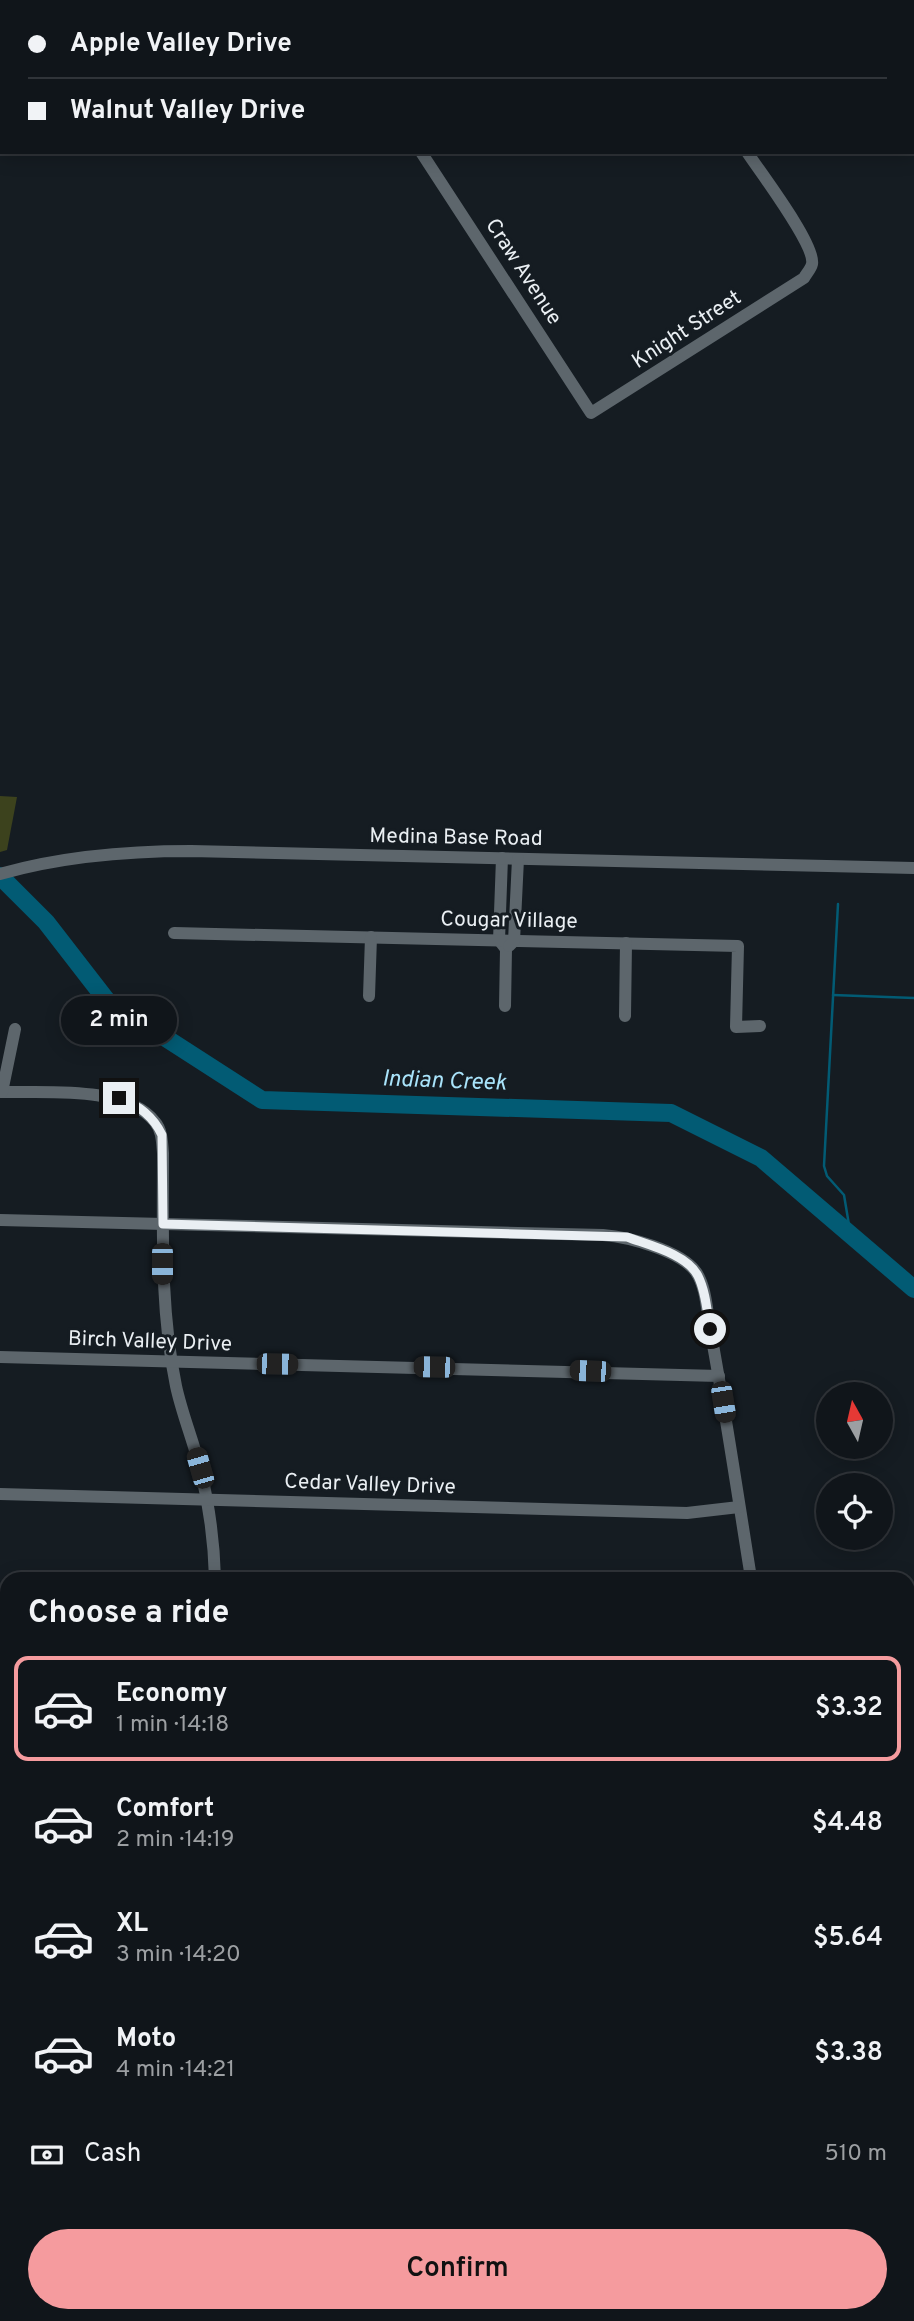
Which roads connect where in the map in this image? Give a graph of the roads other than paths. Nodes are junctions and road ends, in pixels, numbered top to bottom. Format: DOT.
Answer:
graph roads {
  1 [pos="422,154"];
  2 [pos="748,154"];
  3 [pos="591,413"];
  4 [pos="502,858"];
  5 [pos="518,859"];
  6 [pos="914,868"];
  7 [pos="0,874"];
  8 [pos="174,933"];
  9 [pos="371,937"];
  10 [pos="506,943"];
  11 [pos="626,943"];
  12 [pos="369,996"];
  13 [pos="505,1006"];
  14 [pos="625,1016"];
  15 [pos="760,1026"];
  16 [pos="15,1029"];
  17 [pos="1,1092"];
  18 [pos="0,1220"];
  19 [pos="163,1224"];
  20 [pos="0,1357"];
  21 [pos="172,1362"];
  22 [pos="719,1376"];
  23 [pos="0,1494"];
  24 [pos="207,1501"];
  25 [pos="739,1507"];
  26 [pos="214,1572"];
  27 [pos="750,1572"];
  1 -- 3 [label="street, Craw Avenue"];
  2 -- 3 [label="street, Knight Street"];
  4 -- 5 [label="street, Medina Base Road"];
  4 -- 7 [label="street, Medina Base Road"];
  4 -- 10 [label="street"];
  5 -- 6 [label="street, Medina Base Road"];
  5 -- 10 [label="street"];
  8 -- 9 [label="street, Cougar Village"];
  9 -- 10 [label="street, Cougar Village"];
  9 -- 12 [label="street"];
  10 -- 11 [label="street, Cougar Village"];
  10 -- 13 [label="street"];
  11 -- 14 [label="street"];
  11 -- 15 [label="street, Cougar Village"];
  16 -- 17 [label="street"];
  17 -- 19 [label="street"];
  18 -- 19 [label="street"];
  19 -- 21 [label="street"];
  19 -- 22 [label="street"];
  20 -- 21 [label="street, Birch Valley Drive"];
  21 -- 22 [label="street, Birch Valley Drive"];
  21 -- 24 [label="street"];
  22 -- 25 [label="street"];
  23 -- 24 [label="street, Cedar Valley Drive"];
  24 -- 25 [label="street, Cedar Valley Drive"];
  24 -- 26 [label="street"];
  25 -- 27 [label="street"];
}
